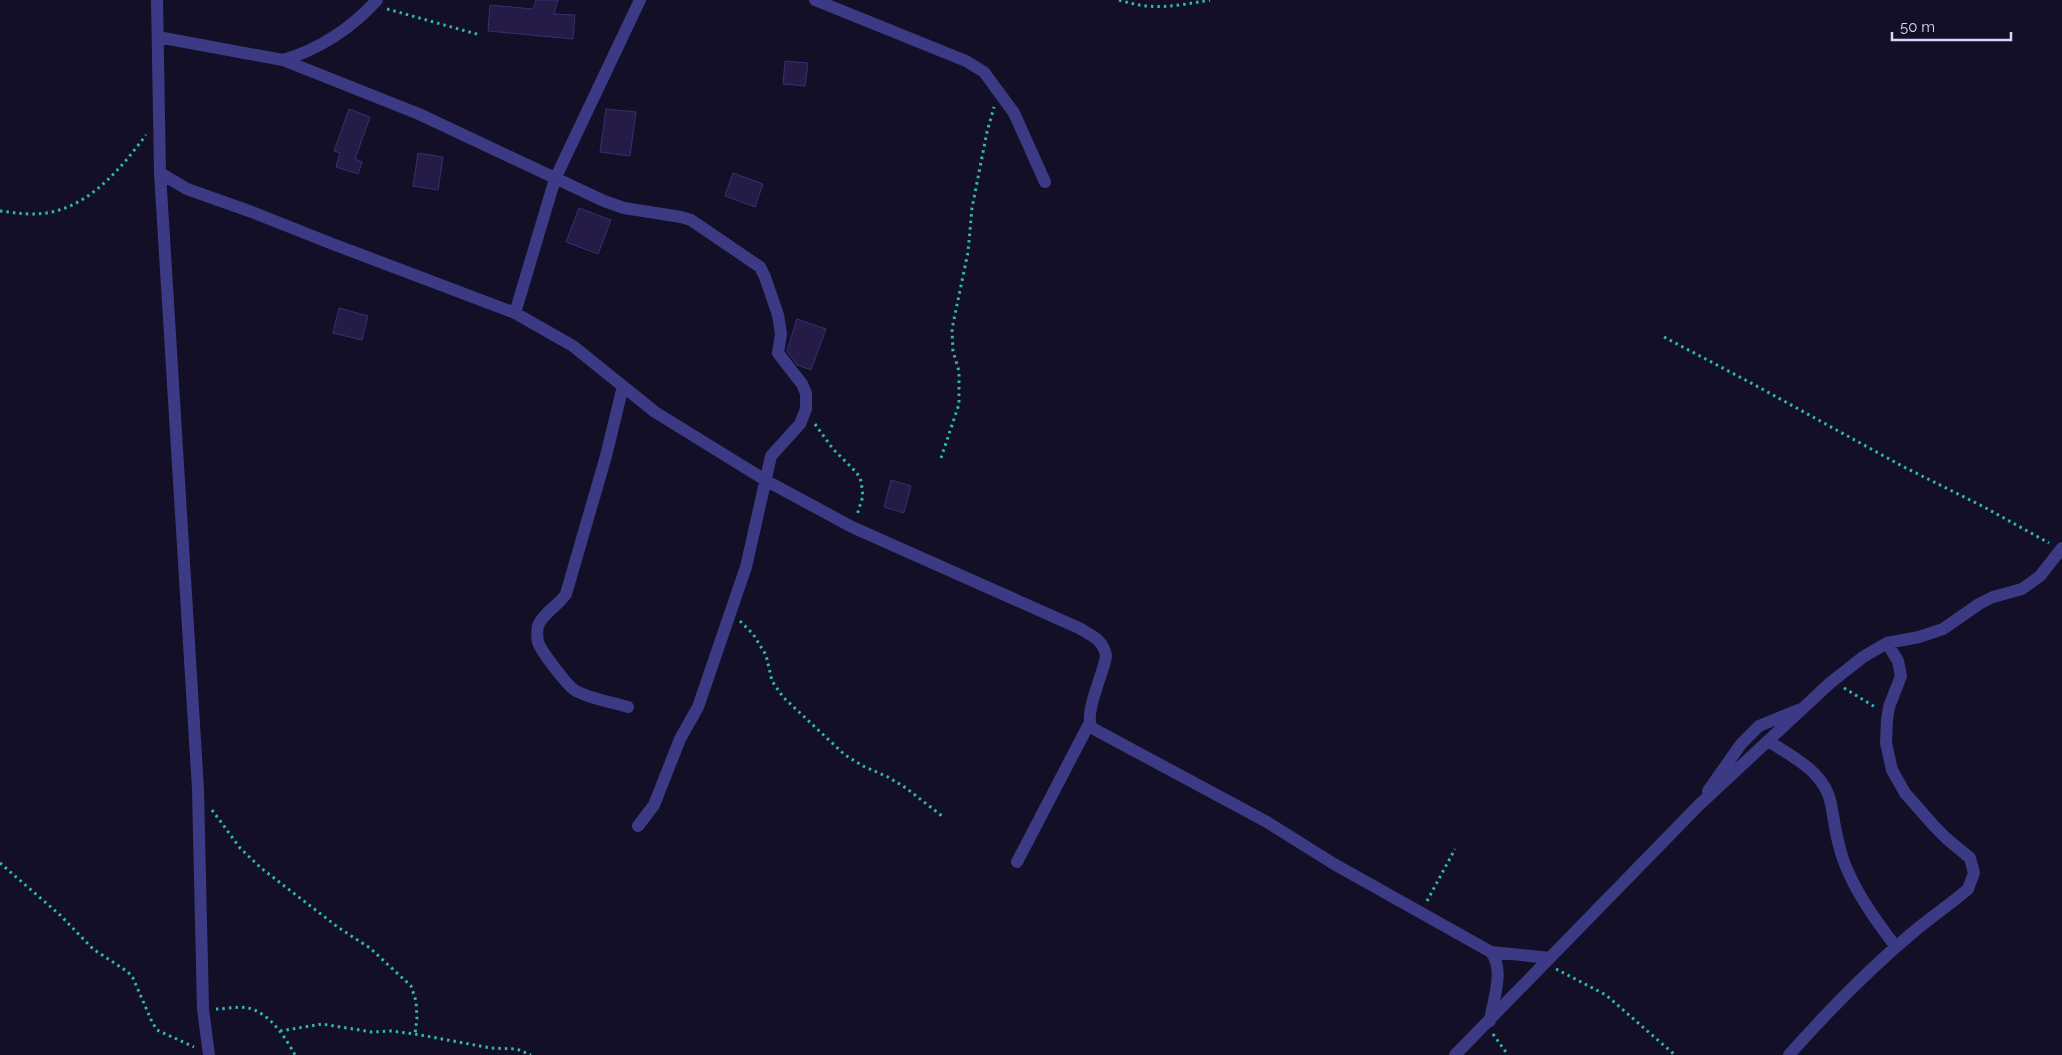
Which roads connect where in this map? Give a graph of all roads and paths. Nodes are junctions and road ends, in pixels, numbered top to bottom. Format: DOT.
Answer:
graph roads {
  1 [pos="157,0"];
  2 [pos="640,0"];
  3 [pos="815,0"];
  4 [pos="1119,0"];
  5 [pos="1210,0"];
  6 [pos="375,2"];
  7 [pos="480,35"];
  8 [pos="158,37"];
  9 [pos="283,60"];
  10 [pos="998,92"];
  11 [pos="158,119"];
  12 [pos="160,173"];
  13 [pos="555,179"];
  14 [pos="1045,182"];
  15 [pos="0,211"];
  16 [pos="515,313"];
  17 [pos="1664,337"];
  18 [pos="623,386"];
  19 [pos="806,408"];
  20 [pos="941,458"];
  21 [pos="765,480"];
  22 [pos="852,527"];
  23 [pos="2061,549"];
  24 [pos="731,612"];
  25 [pos="1887,643"];
  26 [pos="1830,683"];
  27 [pos="628,707"];
  28 [pos="1802,709"];
  29 [pos="1888,717"];
  30 [pos="1090,722"];
  31 [pos="1768,741"];
  32 [pos="1698,806"];
  33 [pos="211,809"];
  34 [pos="942,816"];
  35 [pos="638,826"];
  36 [pos="1455,849"];
  37 [pos="1018,862"];
  38 [pos="0,863"];
  39 [pos="1422,913"];
  40 [pos="1896,947"];
  41 [pos="1491,952"];
  42 [pos="1547,961"];
  43 [pos="203,1009"];
  44 [pos="1490,1021"];
  45 [pos="280,1031"];
  46 [pos="415,1034"];
  47 [pos="209,1054"];
  48 [pos="295,1055"];
  49 [pos="531,1055"];
  50 [pos="1455,1055"];
  51 [pos="1508,1055"];
  52 [pos="1675,1055"];
  53 [pos="1789,1055"];
  1 -- 8 [label="street"];
  2 -- 13 [label="street"];
  3 -- 10 [label="street"];
  4 -- 5 [label="path"];
  6 -- 7 [label="path"];
  6 -- 9 [label="street"];
  8 -- 9 [label="street"];
  8 -- 11 [label="street"];
  9 -- 13 [label="street"];
  10 -- 14 [label="street"];
  10 -- 20 [label="path"];
  11 -- 12 [label="street"];
  11 -- 15 [label="path"];
  12 -- 16 [label="street"];
  12 -- 43 [label="street"];
  13 -- 16 [label="street"];
  13 -- 19 [label="street"];
  16 -- 18 [label="street"];
  17 -- 23 [label="path"];
  18 -- 21 [label="street"];
  18 -- 27 [label="street"];
  19 -- 21 [label="street"];
  19 -- 22 [label="path"];
  21 -- 22 [label="street"];
  21 -- 24 [label="street"];
  22 -- 30 [label="street"];
  23 -- 25 [label="street"];
  24 -- 34 [label="path"];
  24 -- 35 [label="street"];
  25 -- 26 [label="street"];
  25 -- 29 [label="street"];
  26 -- 28 [label="street"];
  26 -- 29 [label="path"];
  28 -- 31 [label="street"];
  28 -- 32 [label="street"];
  29 -- 40 [label="street"];
  30 -- 37 [label="street"];
  30 -- 39 [label="street"];
  31 -- 32 [label="street"];
  31 -- 40 [label="street"];
  32 -- 42 [label="street"];
  33 -- 46 [label="path"];
  36 -- 39 [label="path"];
  38 -- 47 [label="path"];
  39 -- 41 [label="street"];
  40 -- 53 [label="street"];
  41 -- 42 [label="street"];
  41 -- 44 [label="street"];
  42 -- 44 [label="street"];
  42 -- 52 [label="path"];
  43 -- 45 [label="path"];
  43 -- 47 [label="street"];
  44 -- 50 [label="street"];
  44 -- 51 [label="path"];
  45 -- 46 [label="path"];
  45 -- 48 [label="path"];
  46 -- 49 [label="path"];
}
